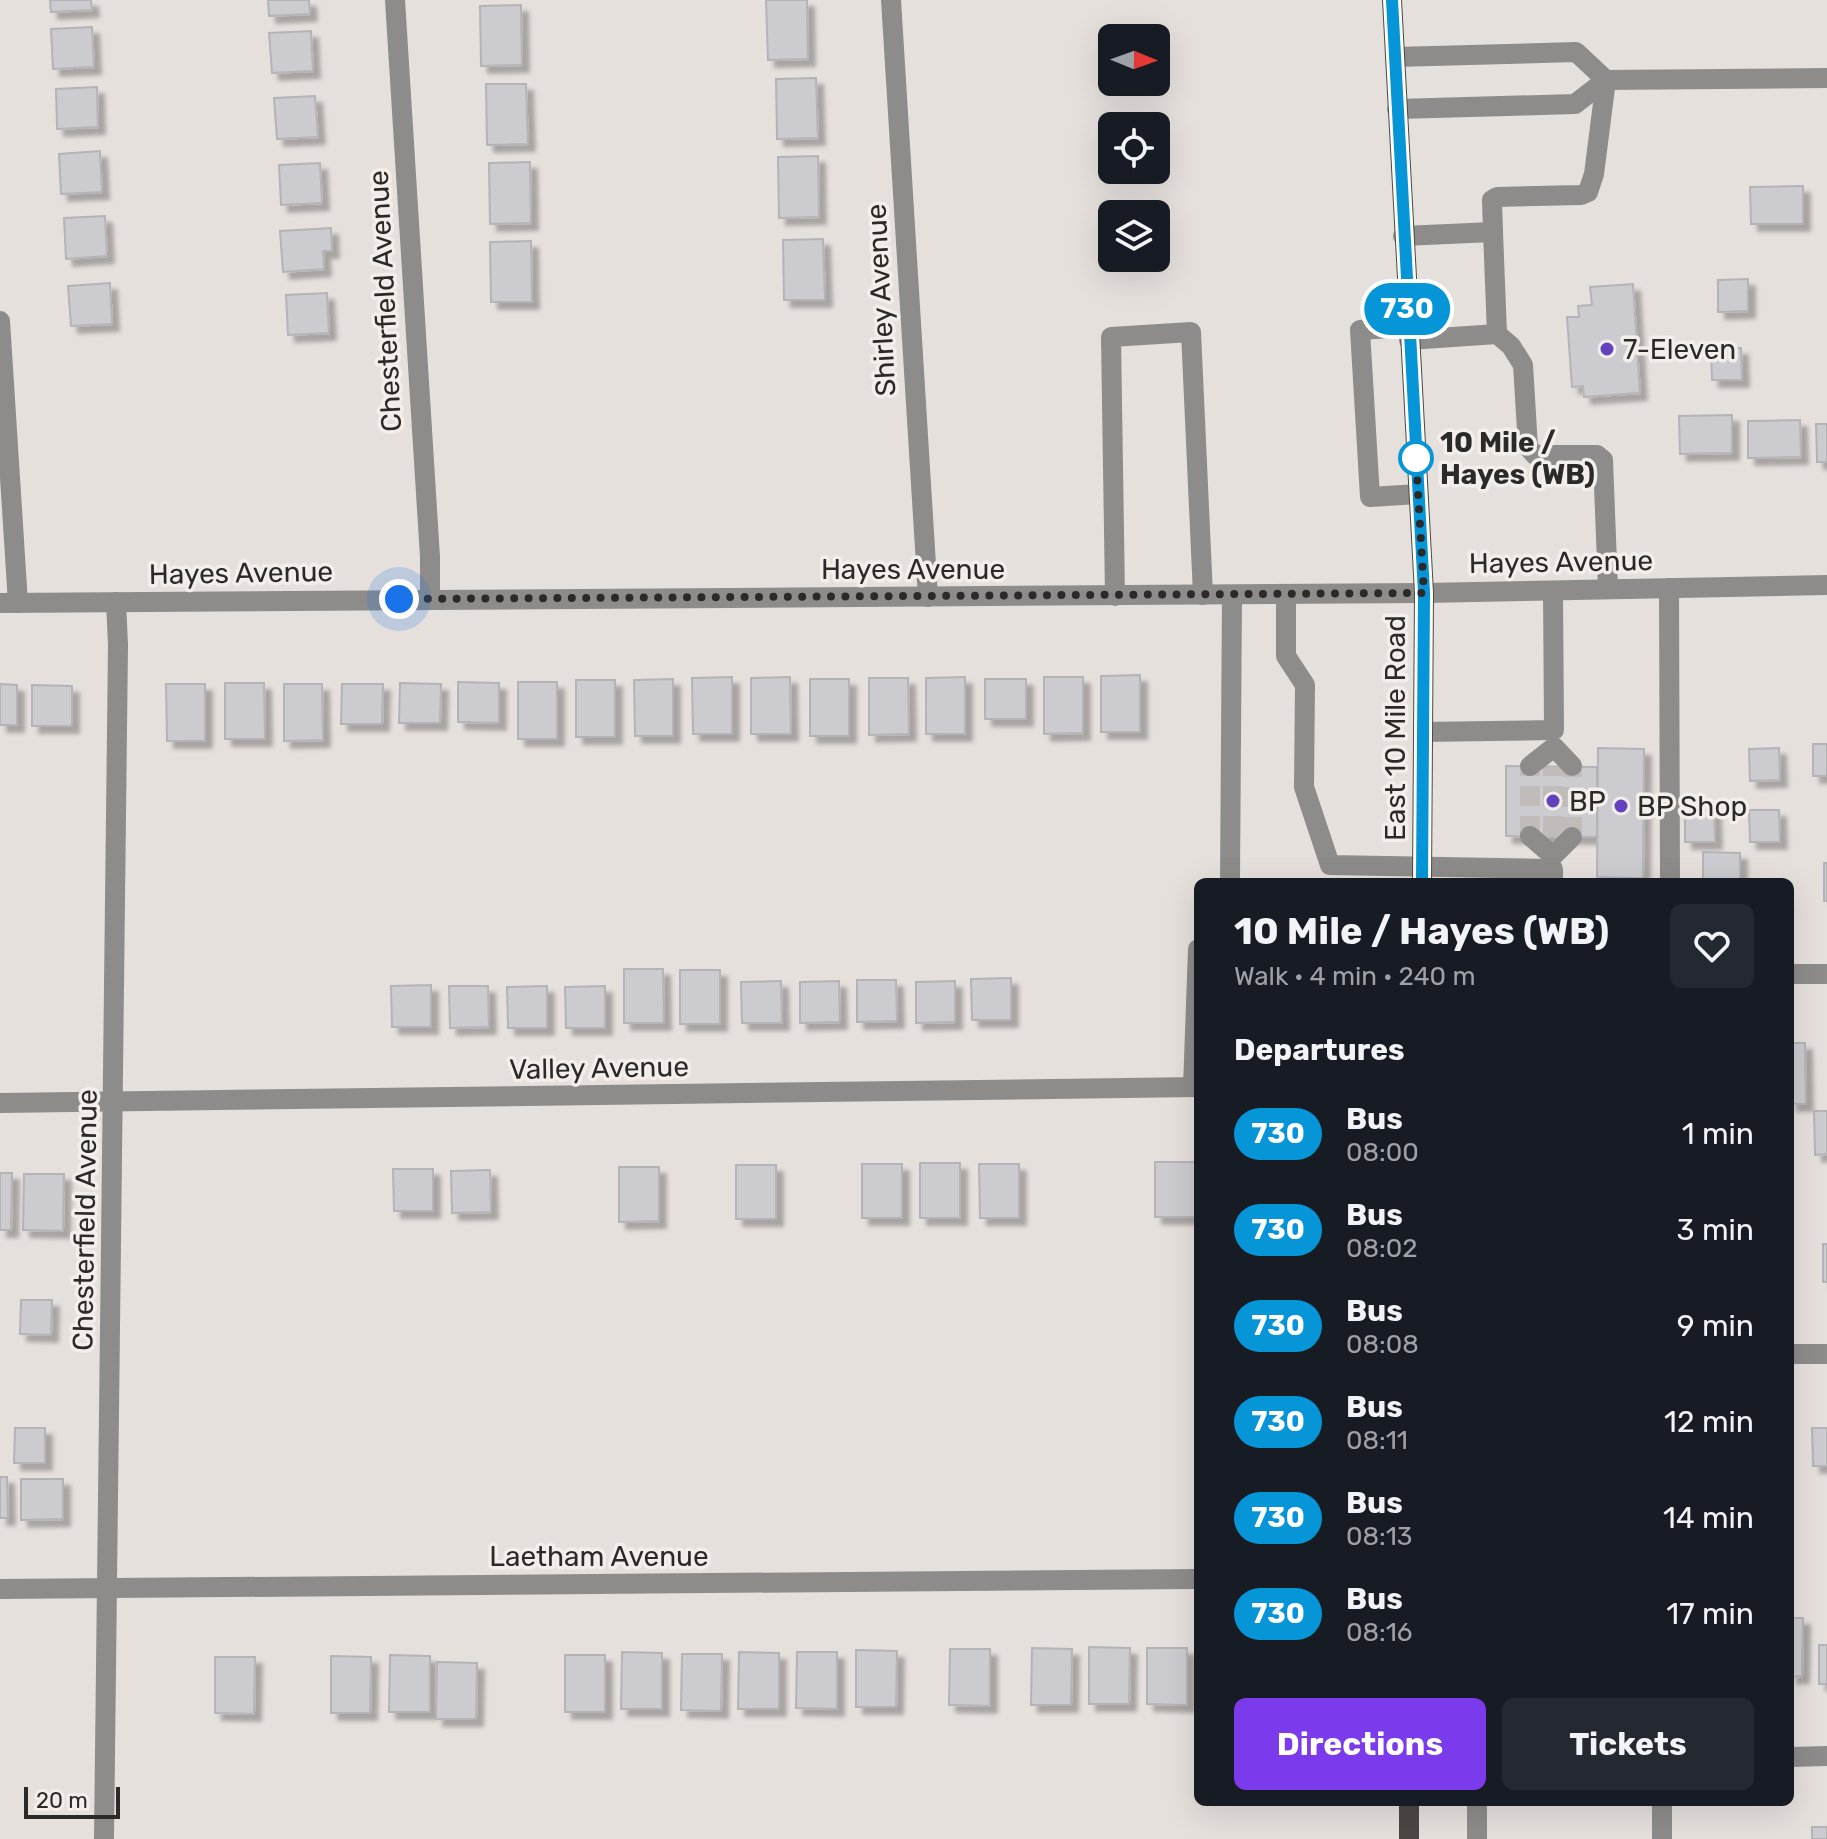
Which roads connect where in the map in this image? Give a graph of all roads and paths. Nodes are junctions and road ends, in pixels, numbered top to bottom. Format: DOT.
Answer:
graph roads {
  1 [pos="395,0"];
  2 [pos="891,0"];
  3 [pos="1392,0"];
  4 [pos="1395,57"];
  5 [pos="1827,78"];
  6 [pos="1606,80"];
  7 [pos="1397,109"];
  8 [pos="1493,232"];
  9 [pos="1403,236"];
  10 [pos="0,321"];
  11 [pos="1409,333"];
  12 [pos="1497,334"];
  13 [pos="1418,494"];
  14 [pos="1827,585"];
  15 [pos="1669,588"];
  16 [pos="1608,589"];
  17 [pos="1553,591"];
  18 [pos="1424,593"];
  19 [pos="1286,594"];
  20 [pos="1203,595"];
  21 [pos="1232,595"];
  22 [pos="1115,596"];
  23 [pos="928,597"];
  24 [pos="430,599"];
  25 [pos="116,602"];
  26 [pos="9,603"];
  27 [pos="1423,732"];
  28 [pos="1558,753"];
  29 [pos="1530,766"];
  30 [pos="1530,836"];
  31 [pos="1556,856"];
  32 [pos="1422,875"];
  33 [pos="1230,878"];
  34 [pos="1670,878"];
  35 [pos="1794,974"];
  36 [pos="1827,974"];
  37 [pos="1194,1087"];
  38 [pos="0,1103"];
  39 [pos="114,1103"];
  40 [pos="1794,1354"];
  41 [pos="1827,1354"];
  42 [pos="1194,1579"];
  43 [pos="108,1588"];
  44 [pos="0,1589"];
  45 [pos="1827,1756"];
  46 [pos="1794,1757"];
  47 [pos="1409,1806"];
  48 [pos="1477,1806"];
  49 [pos="1662,1806"];
  50 [pos="104,1839"];
  51 [pos="1409,1839"];
  52 [pos="1477,1839"];
  53 [pos="1662,1839"];
  1 -- 24 [label="street, Chesterfield Avenue"];
  2 -- 23 [label="street, Shirley Avenue"];
  3 -- 4 [label="main road, East 10 Mile Road"];
  4 -- 6 [label="street"];
  4 -- 7 [label="main road, East 10 Mile Road"];
  5 -- 6 [label="street"];
  6 -- 7 [label="street"];
  6 -- 8 [label="street"];
  7 -- 9 [label="main road, East 10 Mile Road"];
  8 -- 9 [label="street"];
  8 -- 12 [label="street"];
  9 -- 11 [label="main road, East 10 Mile Road"];
  10 -- 26 [label="street"];
  11 -- 12 [label="street"];
  11 -- 13 [label="main road, East 10 Mile Road"];
  11 -- 13 [label="street"];
  12 -- 16 [label="street"];
  13 -- 18 [label="main road, East 10 Mile Road"];
  14 -- 15 [label="street, Hayes Avenue"];
  15 -- 16 [label="street, Hayes Avenue"];
  15 -- 34 [label="street"];
  16 -- 17 [label="street, Hayes Avenue"];
  17 -- 18 [label="street, Hayes Avenue"];
  17 -- 28 [label="street"];
  18 -- 19 [label="street, Hayes Avenue"];
  18 -- 27 [label="main road, East 10 Mile Road"];
  19 -- 21 [label="street, Hayes Avenue"];
  19 -- 32 [label="street"];
  20 -- 21 [label="street, Hayes Avenue"];
  20 -- 22 [label="street, Hayes Avenue"];
  20 -- 22 [label="street"];
  21 -- 33 [label="street"];
  22 -- 23 [label="street, Hayes Avenue"];
  23 -- 24 [label="street, Hayes Avenue"];
  24 -- 25 [label="street, Hayes Avenue"];
  25 -- 26 [label="street, Hayes Avenue"];
  25 -- 39 [label="street, Chesterfield Avenue"];
  27 -- 28 [label="street"];
  27 -- 32 [label="main road, East 10 Mile Road"];
  28 -- 29 [label="street"];
  30 -- 31 [label="street"];
  31 -- 32 [label="street"];
  35 -- 36 [label="street"];
  37 -- 39 [label="street, Valley Avenue"];
  38 -- 39 [label="street, Valley Avenue"];
  39 -- 43 [label="street, Chesterfield Avenue"];
  40 -- 41 [label="street"];
  42 -- 43 [label="street, Laetham Avenue"];
  43 -- 44 [label="street, Laetham Avenue"];
  43 -- 50 [label="street, Chesterfield Avenue"];
  45 -- 46 [label="street"];
  47 -- 51 [label="main road"];
  48 -- 52 [label="street"];
  49 -- 53 [label="street"];
}
